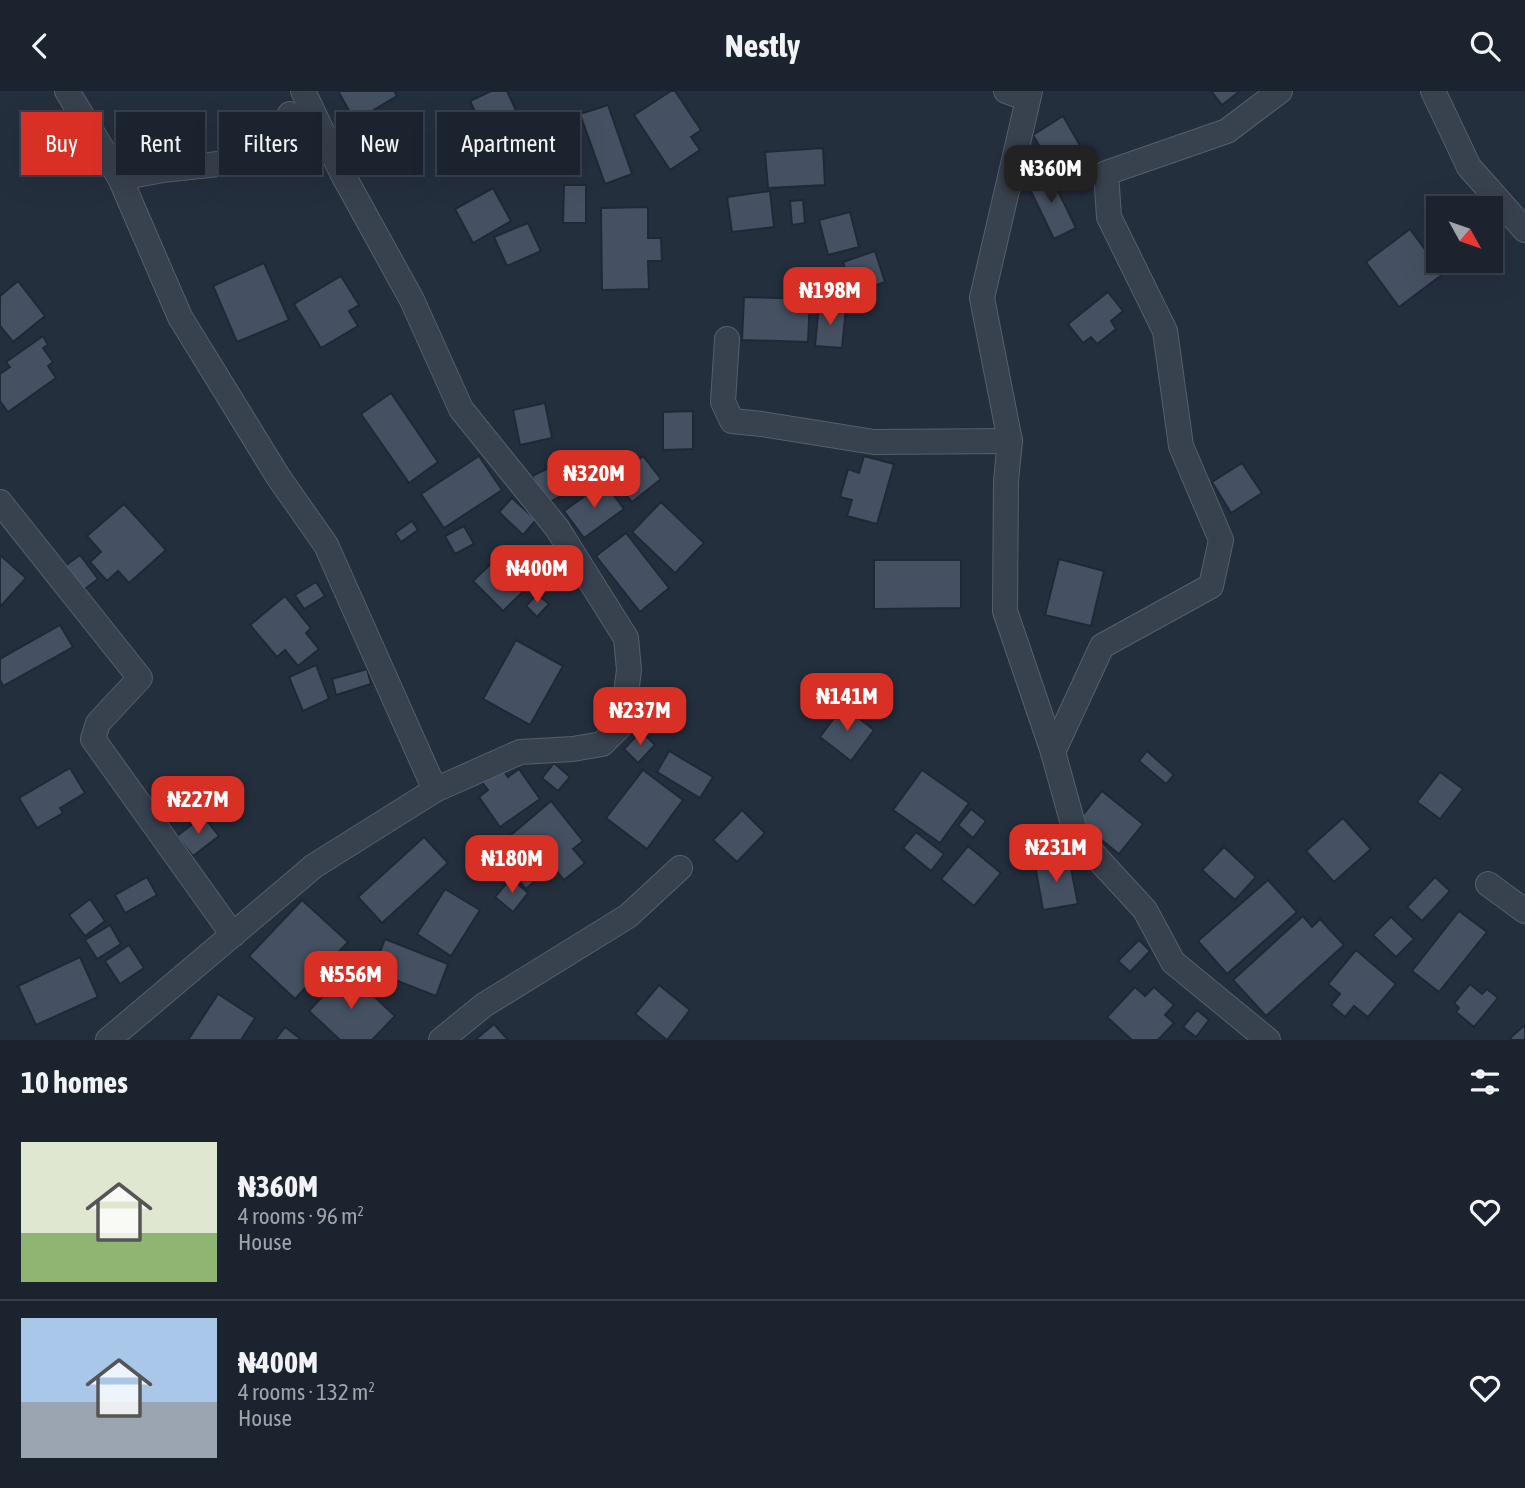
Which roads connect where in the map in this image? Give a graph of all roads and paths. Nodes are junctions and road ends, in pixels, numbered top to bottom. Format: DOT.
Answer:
graph roads {
  1 [pos="68,91"];
  2 [pos="303,91"];
  3 [pos="1280,91"];
  4 [pos="1433,92"];
  5 [pos="1021,94"];
  6 [pos="336,160"];
  7 [pos="336,166"];
  8 [pos="343,175"];
  9 [pos="120,179"];
  10 [pos="1525,230"];
  11 [pos="727,339"];
  12 [pos="1010,440"];
  13 [pos="2,508"];
  14 [pos="1053,752"];
  15 [pos="435,790"];
  16 [pos="680,868"];
  17 [pos="1488,884"];
  18 [pos="1525,911"];
  19 [pos="233,935"];
  20 [pos="108,1040"];
  21 [pos="441,1040"];
  22 [pos="1268,1040"];
  1 -- 9 [label="street"];
  2 -- 6 [label="street"];
  3 -- 14 [label="street"];
  4 -- 10 [label="street"];
  5 -- 12 [label="street"];
  7 -- 9 [label="street"];
  8 -- 15 [label="street"];
  9 -- 15 [label="street"];
  11 -- 12 [label="street"];
  12 -- 14 [label="street"];
  13 -- 19 [label="street"];
  14 -- 22 [label="street"];
  15 -- 19 [label="street"];
  16 -- 21 [label="street"];
  17 -- 18 [label="street"];
  19 -- 20 [label="street"];
}
